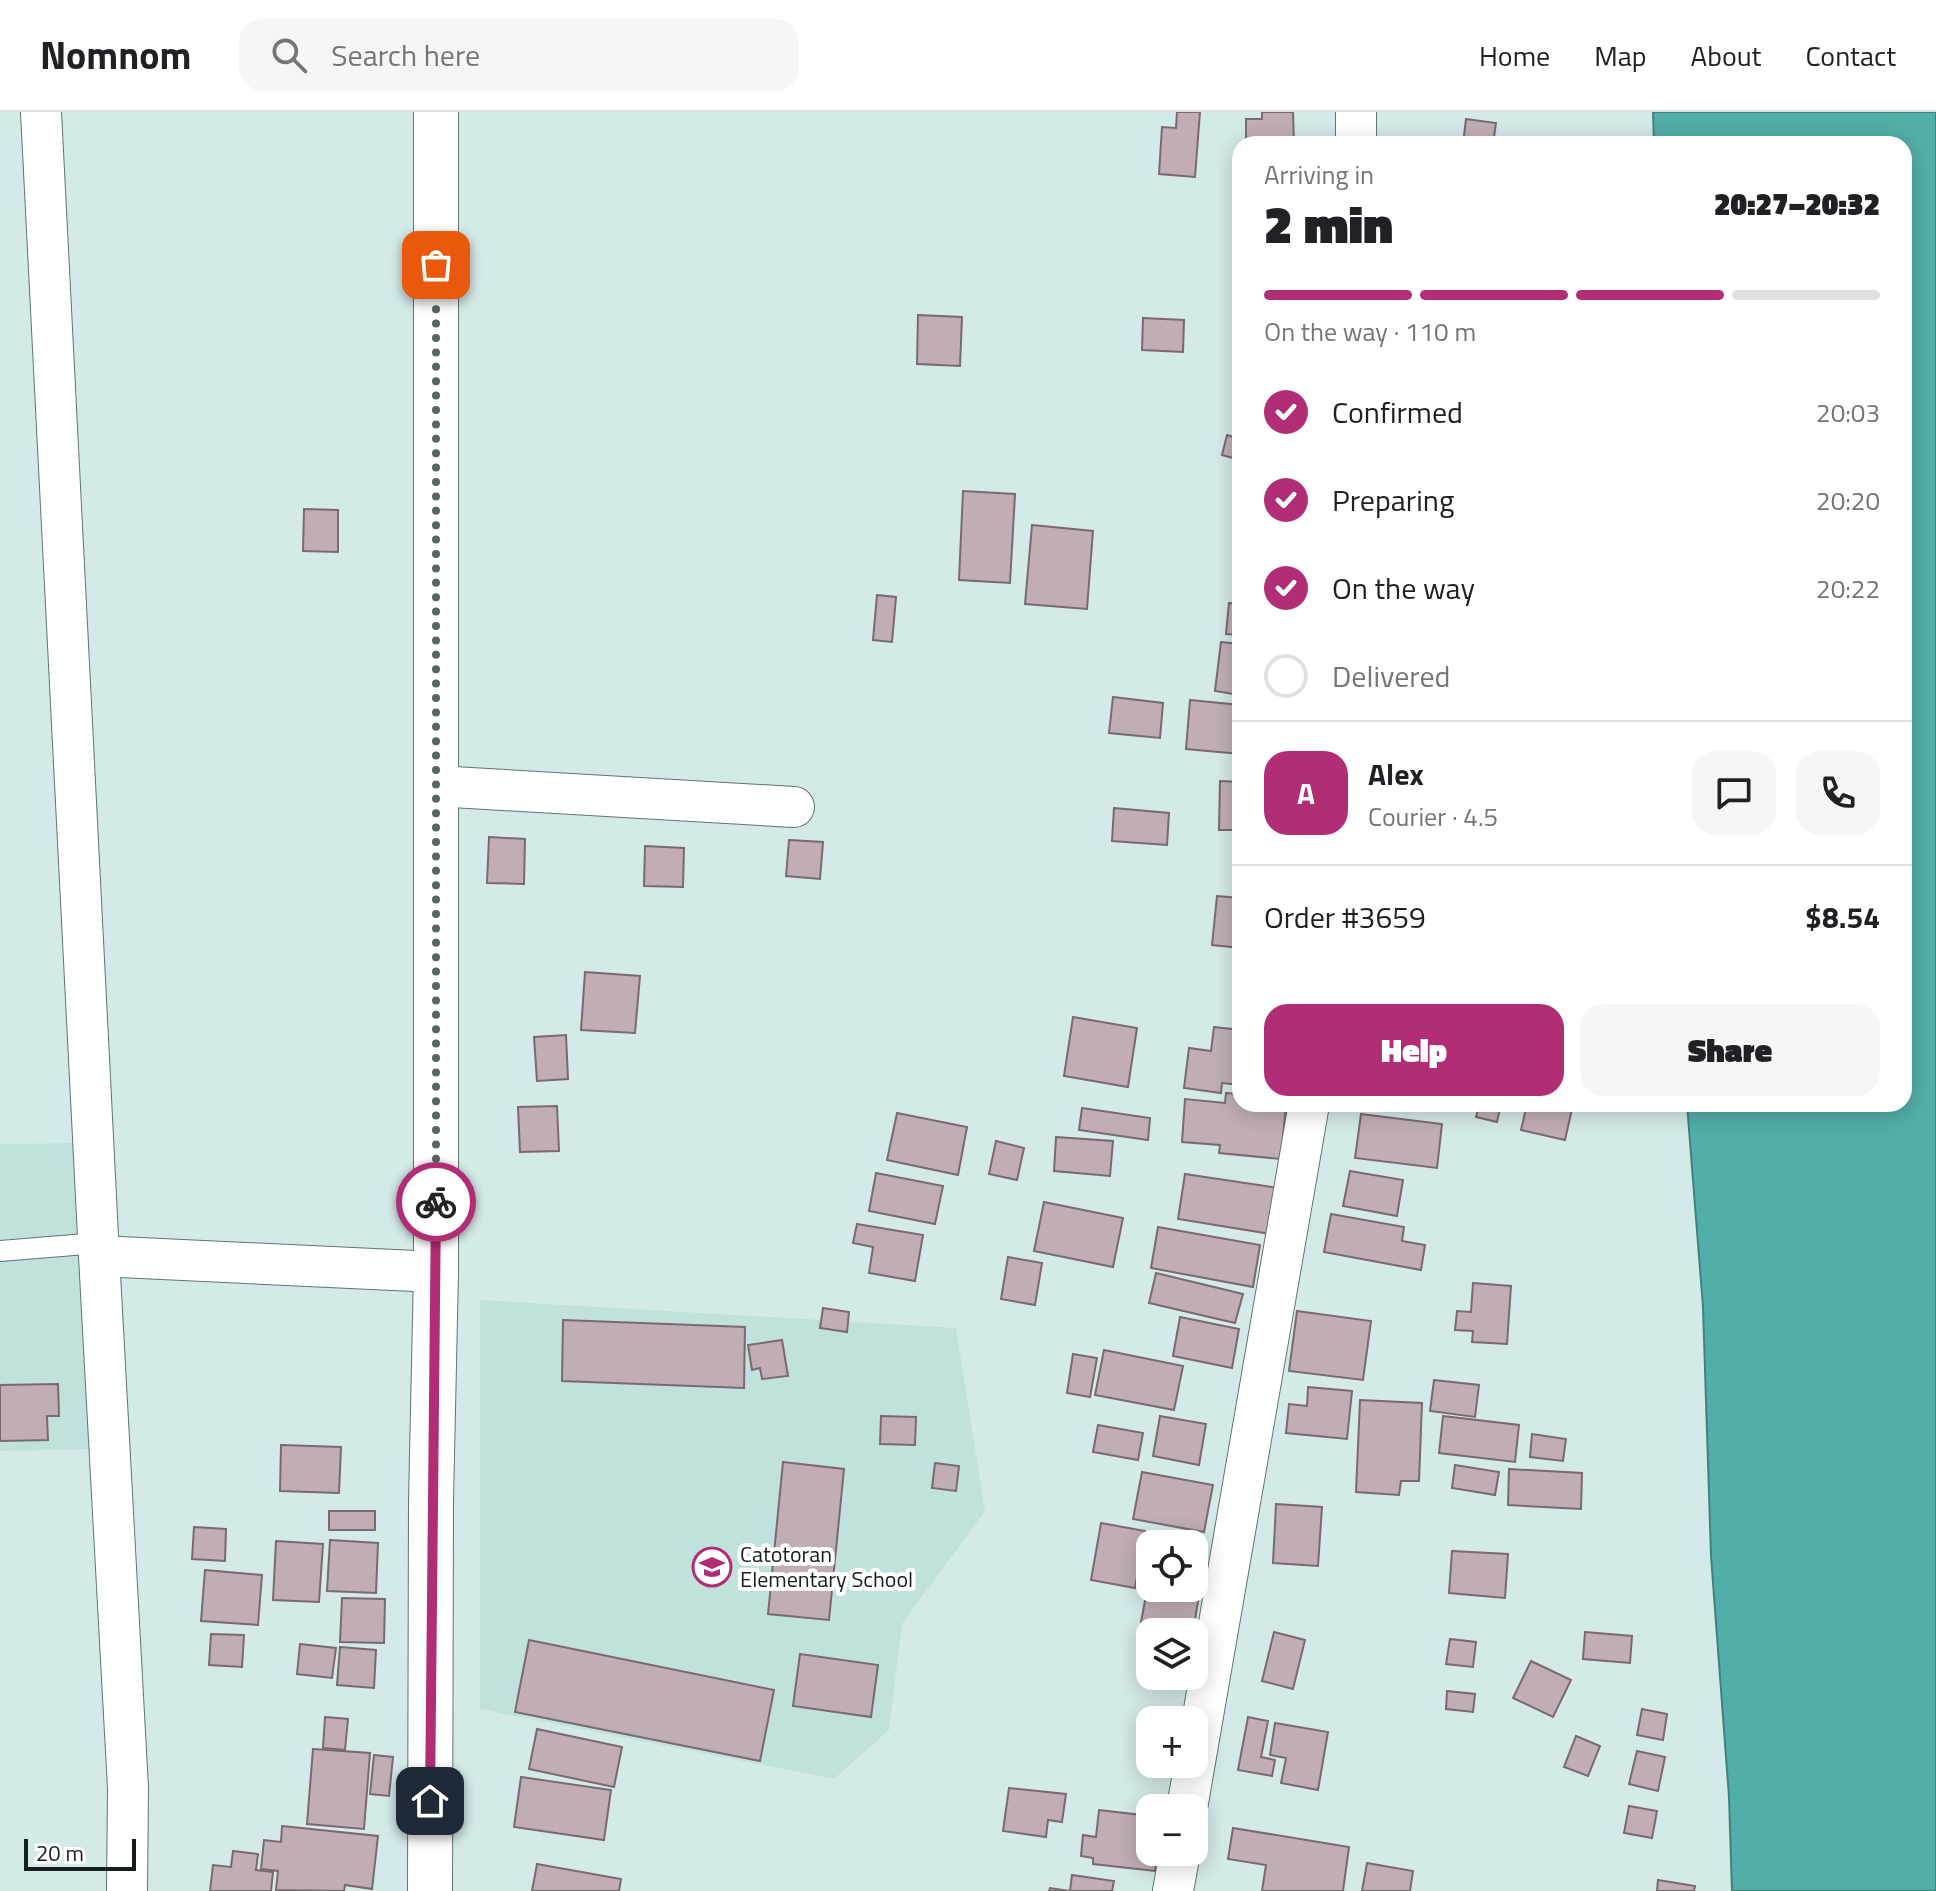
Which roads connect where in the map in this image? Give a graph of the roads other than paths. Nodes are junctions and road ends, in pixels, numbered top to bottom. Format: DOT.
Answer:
graph roads {
  1 [pos="41,112"];
  2 [pos="436,112"];
  3 [pos="1356,112"];
  4 [pos="1356,136"];
  5 [pos="436,786"];
  6 [pos="794,807"];
  7 [pos="1308,1112"];
  8 [pos="98,1249"];
  9 [pos="0,1251"];
  10 [pos="436,1272"];
  11 [pos="1189,1794"];
  12 [pos="1177,1866"];
  13 [pos="127,1891"];
  14 [pos="430,1891"];
  15 [pos="1173,1891"];
  1 -- 8 [label="street"];
  2 -- 5 [label="main road"];
  3 -- 4 [label="street"];
  5 -- 6 [label="street"];
  5 -- 10 [label="main road"];
  7 -- 11 [label="street"];
  8 -- 9 [label="lane"];
  8 -- 10 [label="street"];
  8 -- 13 [label="street"];
  10 -- 14 [label="main road"];
  12 -- 15 [label="street"];
}
